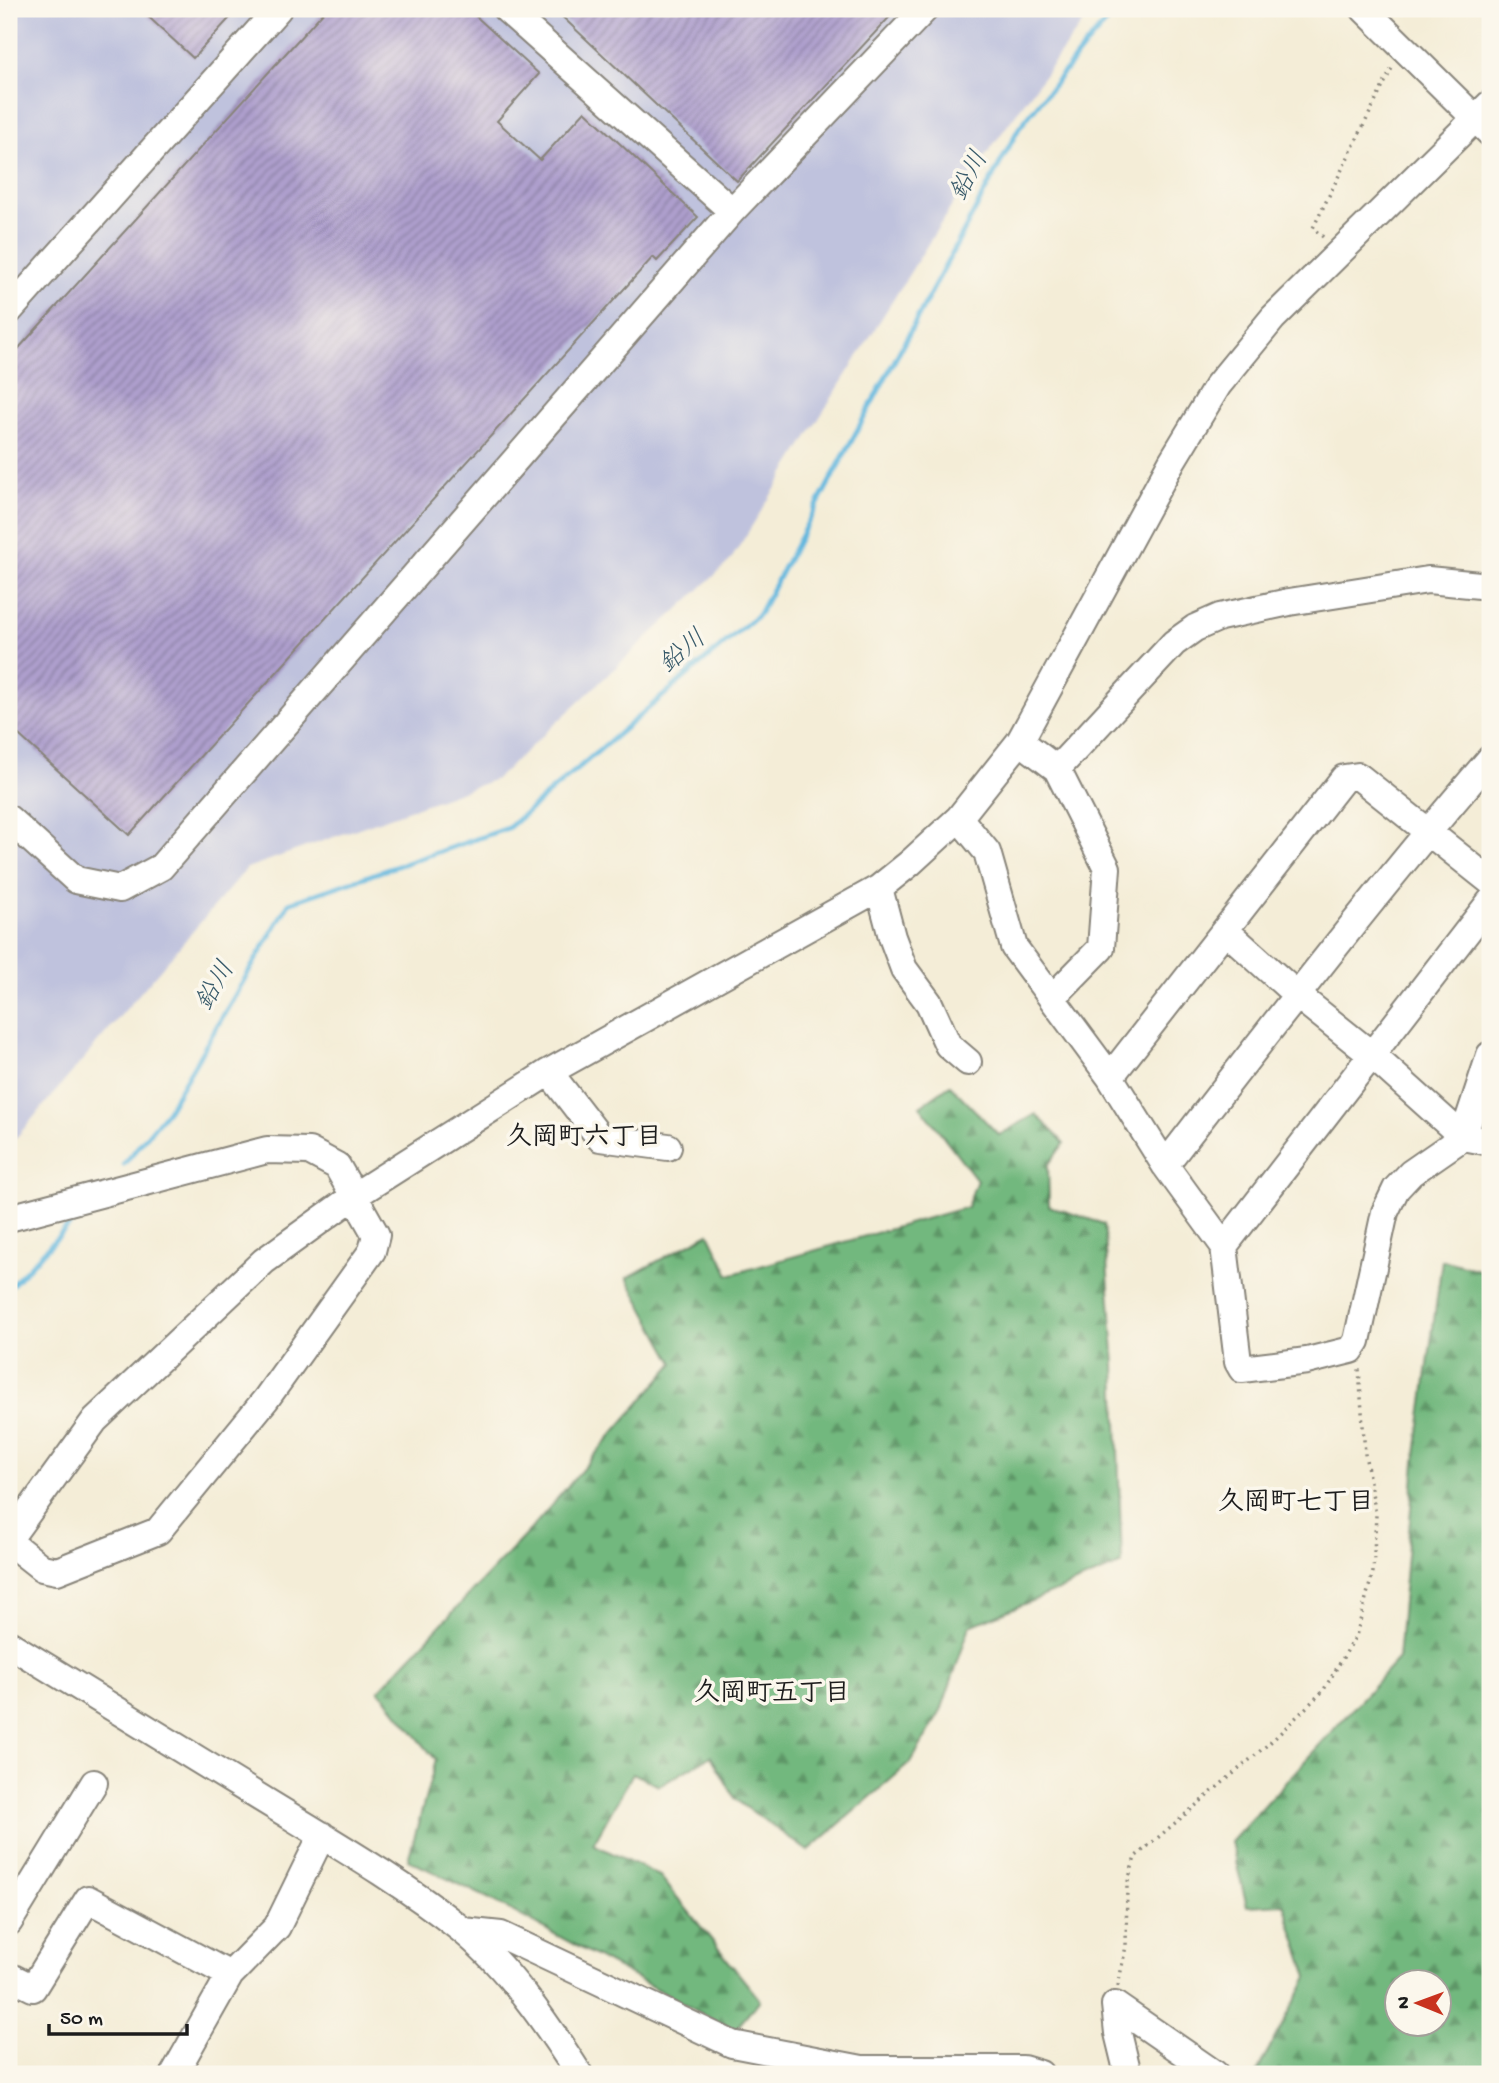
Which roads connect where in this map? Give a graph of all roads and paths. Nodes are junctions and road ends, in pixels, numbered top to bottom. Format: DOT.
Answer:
graph roads {
  1 [pos="278,9"];
  2 [pos="506,9"];
  3 [pos="925,9"];
  4 [pos="1364,9"];
  5 [pos="1402,48"];
  6 [pos="1486,118"];
  7 [pos="732,211"];
  8 [pos="1340,252"];
  9 [pos="9,311"];
  10 [pos="1490,586"];
  11 [pos="1020,741"];
  12 [pos="1490,759"];
  13 [pos="1057,769"];
  14 [pos="958,818"];
  15 [pos="9,819"];
  16 [pos="1427,831"];
  17 [pos="1490,881"];
  18 [pos="879,888"];
  19 [pos="1490,902"];
  20 [pos="1226,932"];
  21 [pos="1297,995"];
  22 [pos="1052,998"];
  23 [pos="1490,1055"];
  24 [pos="1373,1056"];
  25 [pos="968,1062"];
  26 [pos="549,1072"];
  27 [pos="1110,1077"];
  28 [pos="1462,1137"];
  29 [pos="1490,1142"];
  30 [pos="668,1147"];
  31 [pos="1165,1165"];
  32 [pos="354,1196"];
  33 [pos="9,1218"];
  34 [pos="1224,1246"];
  35 [pos="1357,1341"];
  36 [pos="9,1540"];
  37 [pos="9,1644"];
  38 [pos="94,1783"];
  39 [pos="322,1835"];
  40 [pos="9,1922"];
  41 [pos="463,1931"];
  42 [pos="230,1975"];
  43 [pos="9,1976"];
  44 [pos="1115,2005"];
  45 [pos="174,2074"];
  46 [pos="579,2074"];
  47 [pos="1041,2074"];
  48 [pos="1128,2074"];
  49 [pos="1214,2074"];
  1 -- 9 [label="street"];
  2 -- 7 [label="street"];
  3 -- 7 [label="street"];
  4 -- 5 [label="street"];
  5 -- 6 [label="street"];
  5 -- 8 [label="path"];
  6 -- 8 [label="street"];
  7 -- 15 [label="street"];
  8 -- 11 [label="street"];
  10 -- 13 [label="street"];
  11 -- 13 [label="street"];
  11 -- 14 [label="street"];
  12 -- 16 [label="street"];
  13 -- 22 [label="street"];
  14 -- 18 [label="street"];
  14 -- 22 [label="street"];
  16 -- 17 [label="street"];
  16 -- 20 [label="street"];
  16 -- 21 [label="street"];
  18 -- 25 [label="street"];
  18 -- 26 [label="street"];
  19 -- 24 [label="street"];
  20 -- 21 [label="street"];
  20 -- 27 [label="street"];
  21 -- 24 [label="street"];
  21 -- 31 [label="street"];
  22 -- 27 [label="street"];
  23 -- 28 [label="street"];
  24 -- 28 [label="street"];
  24 -- 34 [label="street"];
  26 -- 30 [label="street"];
  26 -- 32 [label="street"];
  27 -- 31 [label="street"];
  28 -- 29 [label="street"];
  28 -- 35 [label="street"];
  31 -- 34 [label="street"];
  32 -- 33 [label="street"];
  32 -- 36 [label="street"];
  32 -- 36 [label="street"];
  34 -- 35 [label="street"];
  35 -- 44 [label="path"];
  37 -- 39 [label="street"];
  38 -- 40 [label="street"];
  39 -- 41 [label="street"];
  39 -- 42 [label="street"];
  41 -- 46 [label="street"];
  41 -- 47 [label="street"];
  42 -- 43 [label="street"];
  42 -- 45 [label="street"];
  44 -- 48 [label="street"];
  44 -- 49 [label="street"];
}
